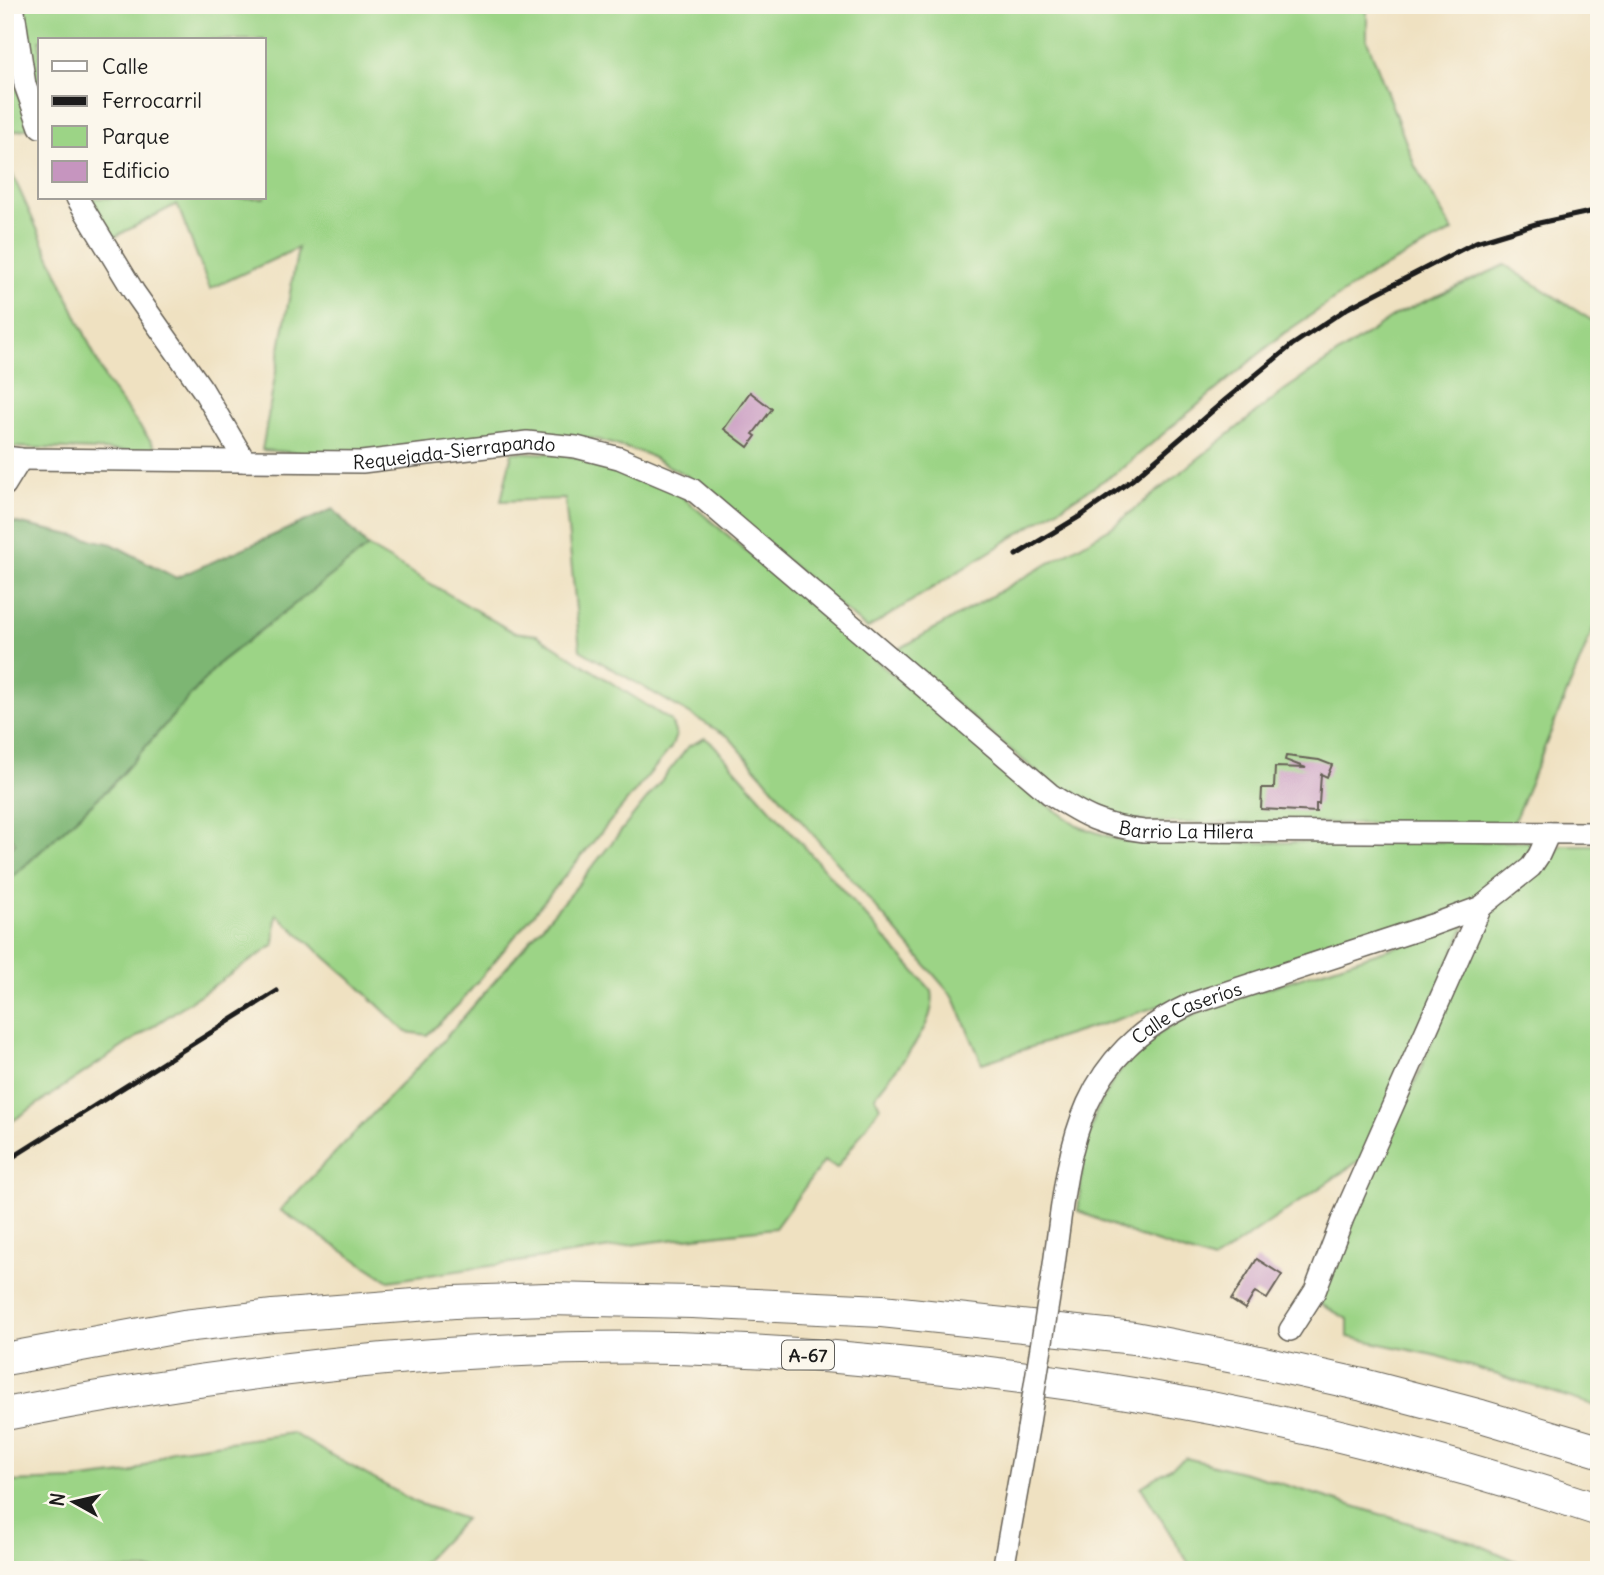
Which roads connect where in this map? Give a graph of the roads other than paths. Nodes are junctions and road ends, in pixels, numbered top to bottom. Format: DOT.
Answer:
graph roads {
  1 [pos="13,5"];
  2 [pos="38,122"];
  3 [pos="78,200"];
  4 [pos="13,458"];
  5 [pos="244,461"];
  6 [pos="5,485"];
  7 [pos="846,621"];
  8 [pos="1549,833"];
  9 [pos="1599,833"];
  10 [pos="1482,907"];
  11 [pos="1290,1331"];
  12 [pos="5,1359"];
  13 [pos="5,1414"];
  14 [pos="1599,1451"];
  15 [pos="1599,1510"];
  16 [pos="1003,1570"];
  1 -- 2 [label="street"];
  3 -- 5 [label="street"];
  4 -- 5 [label="street, Requejada-Sierrapando"];
  4 -- 6 [label="street"];
  5 -- 7 [label="street, Requejada-Sierrapando"];
  7 -- 8 [label="street, Barrio La Hilera"];
  8 -- 9 [label="street, Barrio La Hilera"];
  8 -- 10 [label="street, Calle Caseríos"];
  10 -- 11 [label="street, Calle Caseríos"];
  10 -- 16 [label="street, Calle Caseríos, bridge"];
  12 -- 14 [label="highway"];
  13 -- 15 [label="highway, A-67"];
}
